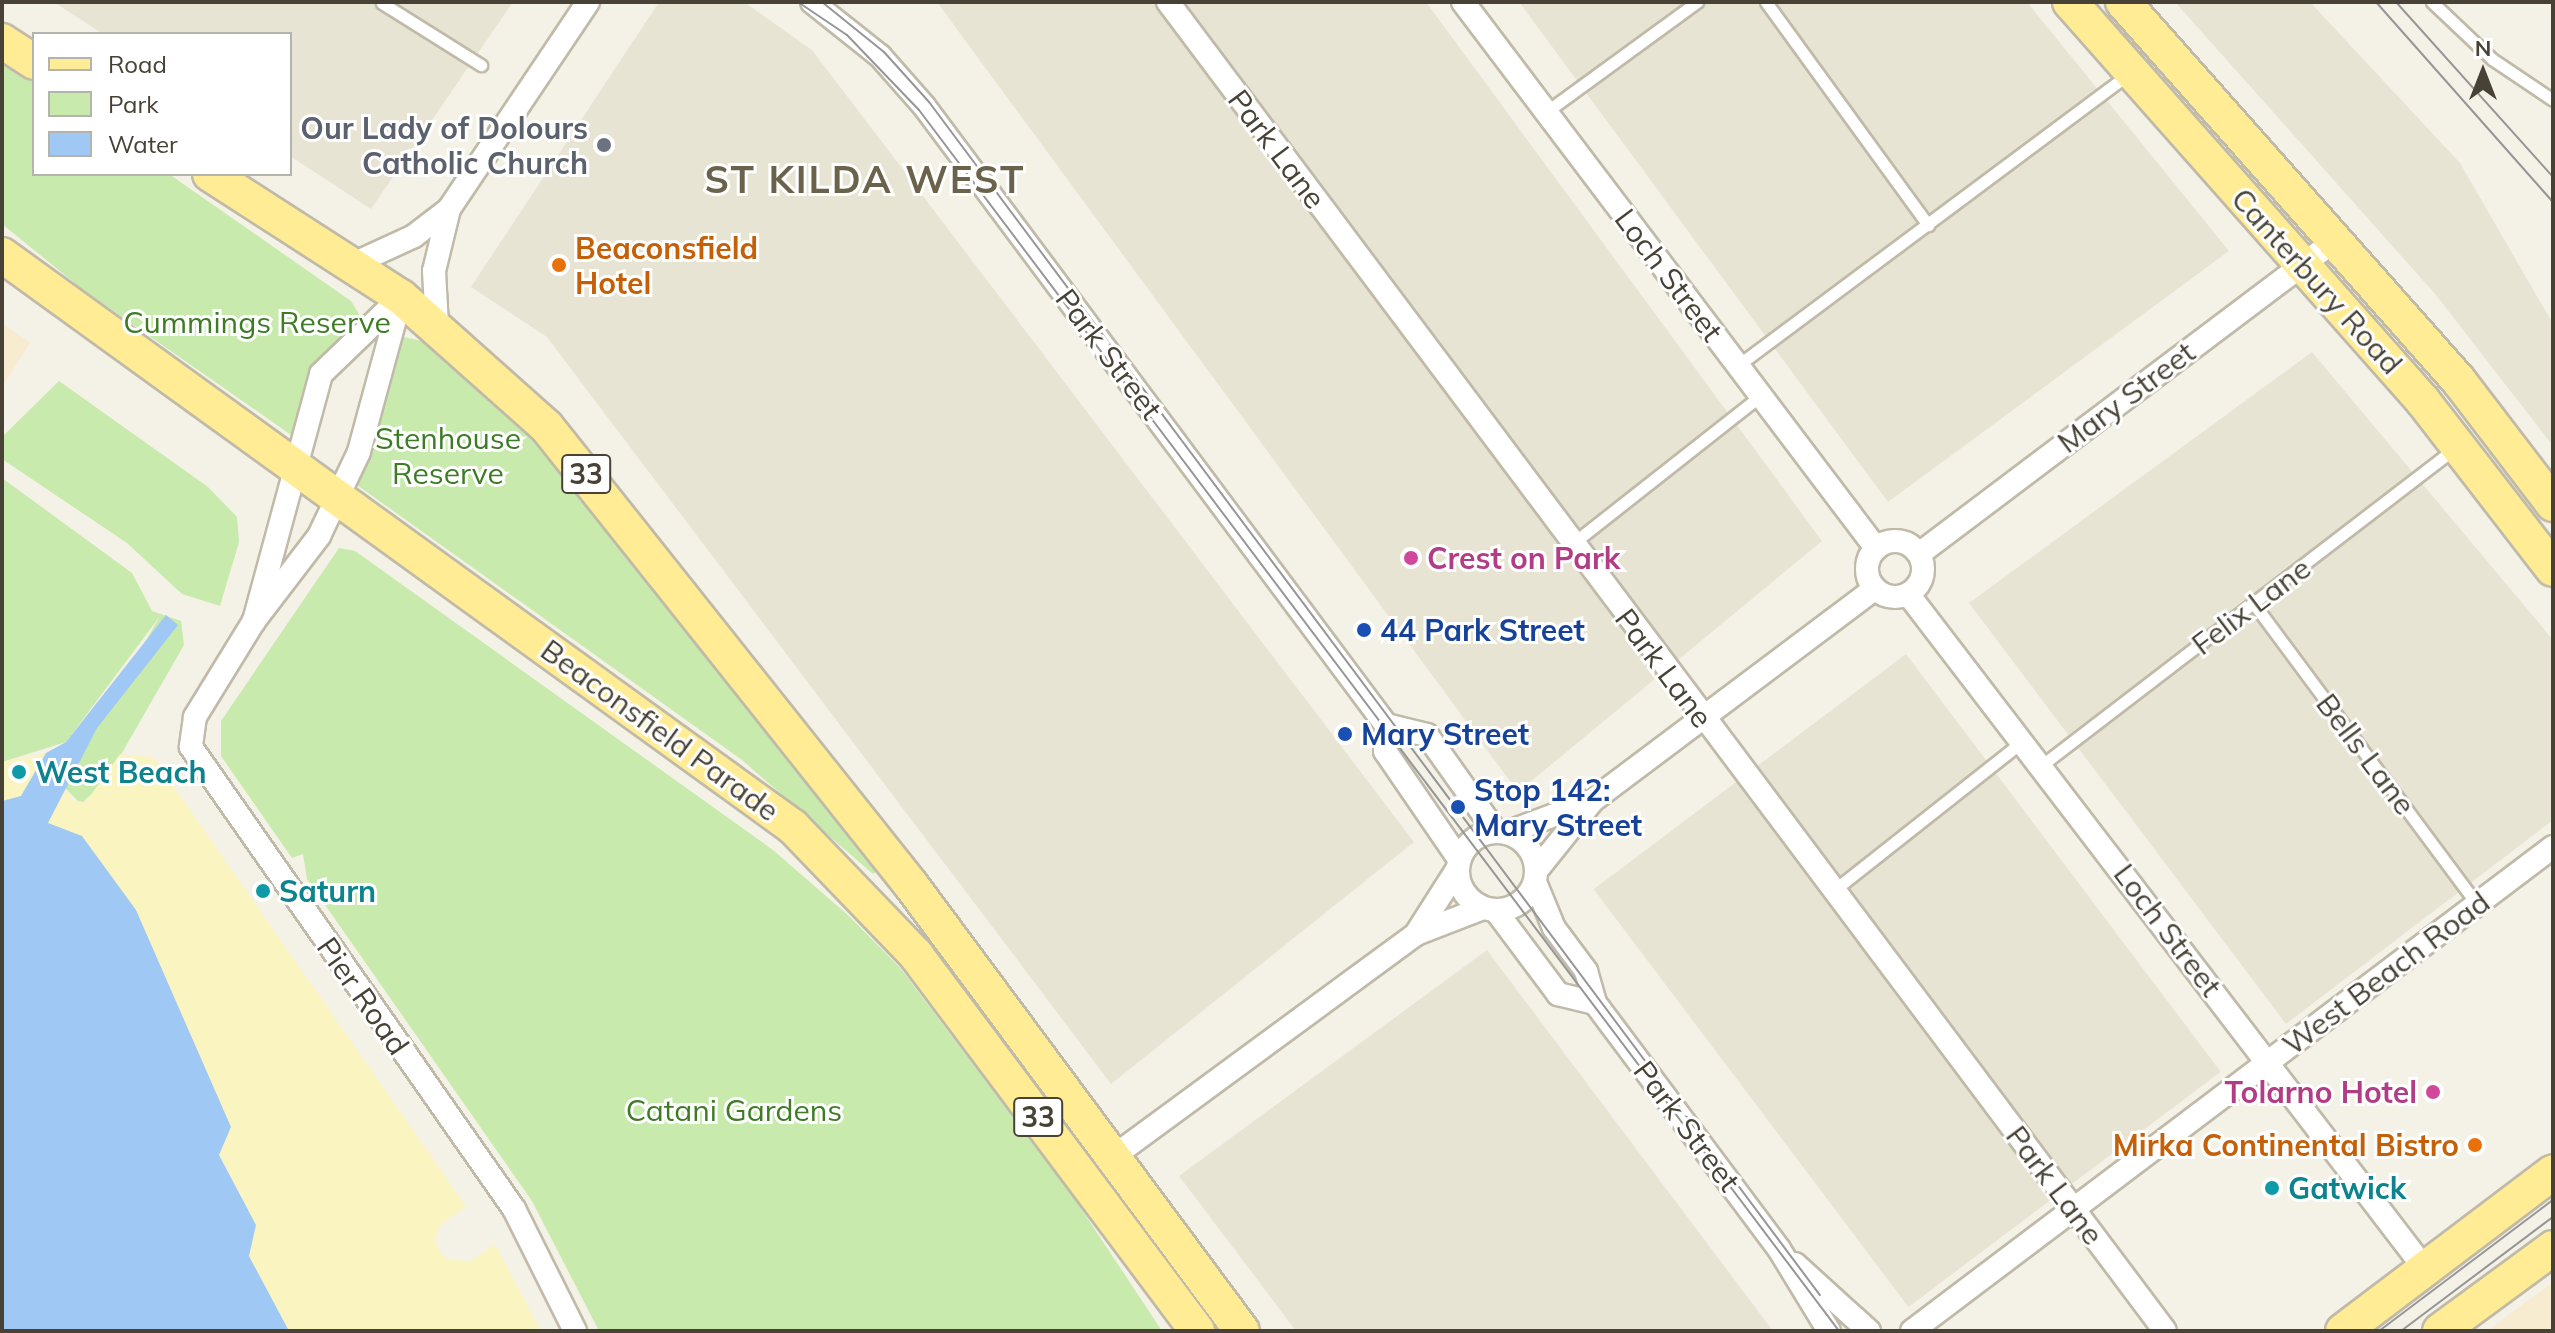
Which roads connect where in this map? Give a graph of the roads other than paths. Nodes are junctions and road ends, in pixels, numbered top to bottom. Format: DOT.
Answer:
graph roads {
  1 [pos="588,2"];
  2 [pos="1168,2"];
  3 [pos="1463,2"];
  4 [pos="1697,2"];
  5 [pos="1766,2"];
  6 [pos="2070,2"];
  7 [pos="2123,2"];
  8 [pos="2432,2"];
  9 [pos="382,3"];
  10 [pos="816,3"];
  11 [pos="2,41"];
  12 [pos="32,61"];
  13 [pos="481,65"];
  14 [pos="2132,72"];
  15 [pos="2553,100"];
  16 [pos="1546,112"];
  17 [pos="213,176"];
  18 [pos="449,209"];
  19 [pos="1928,225"];
  20 [pos="2334,241"];
  21 [pos="2,255"];
  22 [pos="351,265"];
  23 [pos="2302,265"];
  24 [pos="401,297"];
  25 [pos="437,325"];
  26 [pos="1737,366"];
  27 [pos="1760,396"];
  28 [pos="2460,445"];
  29 [pos="298,468"];
  30 [pos="338,496"];
  31 [pos="2553,504"];
  32 [pos="1572,544"];
  33 [pos="1876,548"];
  34 [pos="1919,554"];
  35 [pos="2552,566"];
  36 [pos="1874,589"];
  37 [pos="1908,594"];
  38 [pos="2254,604"];
  39 [pos="254,621"];
  40 [pos="1704,723"];
  41 [pos="1386,725"];
  42 [pos="2023,741"];
  43 [pos="2042,765"];
  44 [pos="1592,801"];
  45 [pos="1501,833"];
  46 [pos="2553,847"];
  47 [pos="1458,863"];
  48 [pos="1535,876"];
  49 [pos="1832,891"];
  50 [pos="2477,904"];
  51 [pos="1489,910"];
  52 [pos="1416,934"];
  53 [pos="1595,1003"];
  54 [pos="2268,1062"];
  55 [pos="1114,1156"];
  56 [pos="2553,1172"];
  57 [pos="2075,1209"];
  58 [pos="2553,1248"];
  59 [pos="1779,1249"];
  60 [pos="2425,1269"];
  61 [pos="575,1331"];
  62 [pos="1197,1331"];
  63 [pos="1242,1331"];
  64 [pos="1829,1331"];
  65 [pos="1869,1331"];
  66 [pos="1912,1331"];
  67 [pos="2165,1331"];
  68 [pos="2343,1331"];
  69 [pos="2440,1331"];
  1 -- 18 [label="street"];
  2 -- 32 [label="street, Park Lane"];
  3 -- 16 [label="street, Loch Street"];
  4 -- 16 [label="lane"];
  5 -- 19 [label="lane"];
  6 -- 14 [label="main road, Canterbury Road"];
  7 -- 20 [label="main road, Canterbury Road"];
  8 -- 15 [label="lane"];
  9 -- 13 [label="lane"];
  10 -- 41 [label="street, Park Street"];
  11 -- 12 [label="main road"];
  14 -- 19 [label="lane"];
  14 -- 23 [label="main road, Canterbury Road"];
  16 -- 26 [label="street, Loch Street"];
  17 -- 22 [label="main road, 33"];
  18 -- 22 [label="street"];
  18 -- 25 [label="street"];
  19 -- 26 [label="lane"];
  20 -- 23 [label="street, Mary Street"];
  20 -- 31 [label="main road, Canterbury Road"];
  21 -- 29 [label="main road, Beaconsfield Parade / 33"];
  22 -- 24 [label="main road, 33"];
  23 -- 28 [label="main road, Canterbury Road"];
  23 -- 34 [label="street, Mary Street"];
  24 -- 25 [label="main road, 33"];
  24 -- 29 [label="street, Pier Road"];
  24 -- 30 [label="street, Pier Road"];
  25 -- 55 [label="main road, 33"];
  26 -- 27 [label="street, Loch Street"];
  27 -- 32 [label="lane"];
  27 -- 33 [label="street, Loch Street"];
  28 -- 35 [label="main road, Canterbury Road"];
  28 -- 38 [label="lane, Felix Lane"];
  29 -- 30 [label="main road, Beaconsfield Parade / 33"];
  29 -- 39 [label="street, Pier Road"];
  30 -- 39 [label="street, Pier Road"];
  30 -- 62 [label="main road, Beaconsfield Parade / 33"];
  32 -- 40 [label="street, Park Lane"];
  33 -- 34 [label="street"];
  33 -- 36 [label="street"];
  34 -- 37 [label="street"];
  36 -- 37 [label="street"];
  36 -- 40 [label="street"];
  37 -- 42 [label="street, Loch Street"];
  38 -- 43 [label="lane, Felix Lane"];
  38 -- 50 [label="lane, Bells Lane"];
  39 -- 61 [label="street, Pier Road"];
  40 -- 44 [label="street"];
  40 -- 49 [label="street, Park Lane"];
  41 -- 45 [label="street"];
  41 -- 47 [label="street, Park Street"];
  42 -- 43 [label="street, Loch Street"];
  42 -- 49 [label="lane"];
  43 -- 54 [label="street, Loch Street"];
  44 -- 45 [label="street"];
  44 -- 48 [label="street"];
  45 -- 47 [label="street"];
  45 -- 48 [label="street"];
  46 -- 50 [label="street, West Beach Road"];
  47 -- 51 [label="street"];
  47 -- 52 [label="street"];
  48 -- 51 [label="street"];
  48 -- 53 [label="street, Park Street"];
  49 -- 57 [label="street, Park Lane"];
  50 -- 54 [label="street, West Beach Road"];
  51 -- 52 [label="street"];
  51 -- 53 [label="street"];
  52 -- 55 [label="street"];
  53 -- 59 [label="street, Park Street"];
  54 -- 57 [label="street, West Beach Road"];
  54 -- 60 [label="street, Loch Street"];
  55 -- 63 [label="main road, 33"];
  56 -- 60 [label="main road"];
  57 -- 66 [label="street, West Beach Road"];
  57 -- 67 [label="street, Park Lane"];
  58 -- 69 [label="main road"];
  59 -- 64 [label="street, Park Street"];
  59 -- 65 [label="street, Park Street"];
  60 -- 68 [label="main road"];
}
